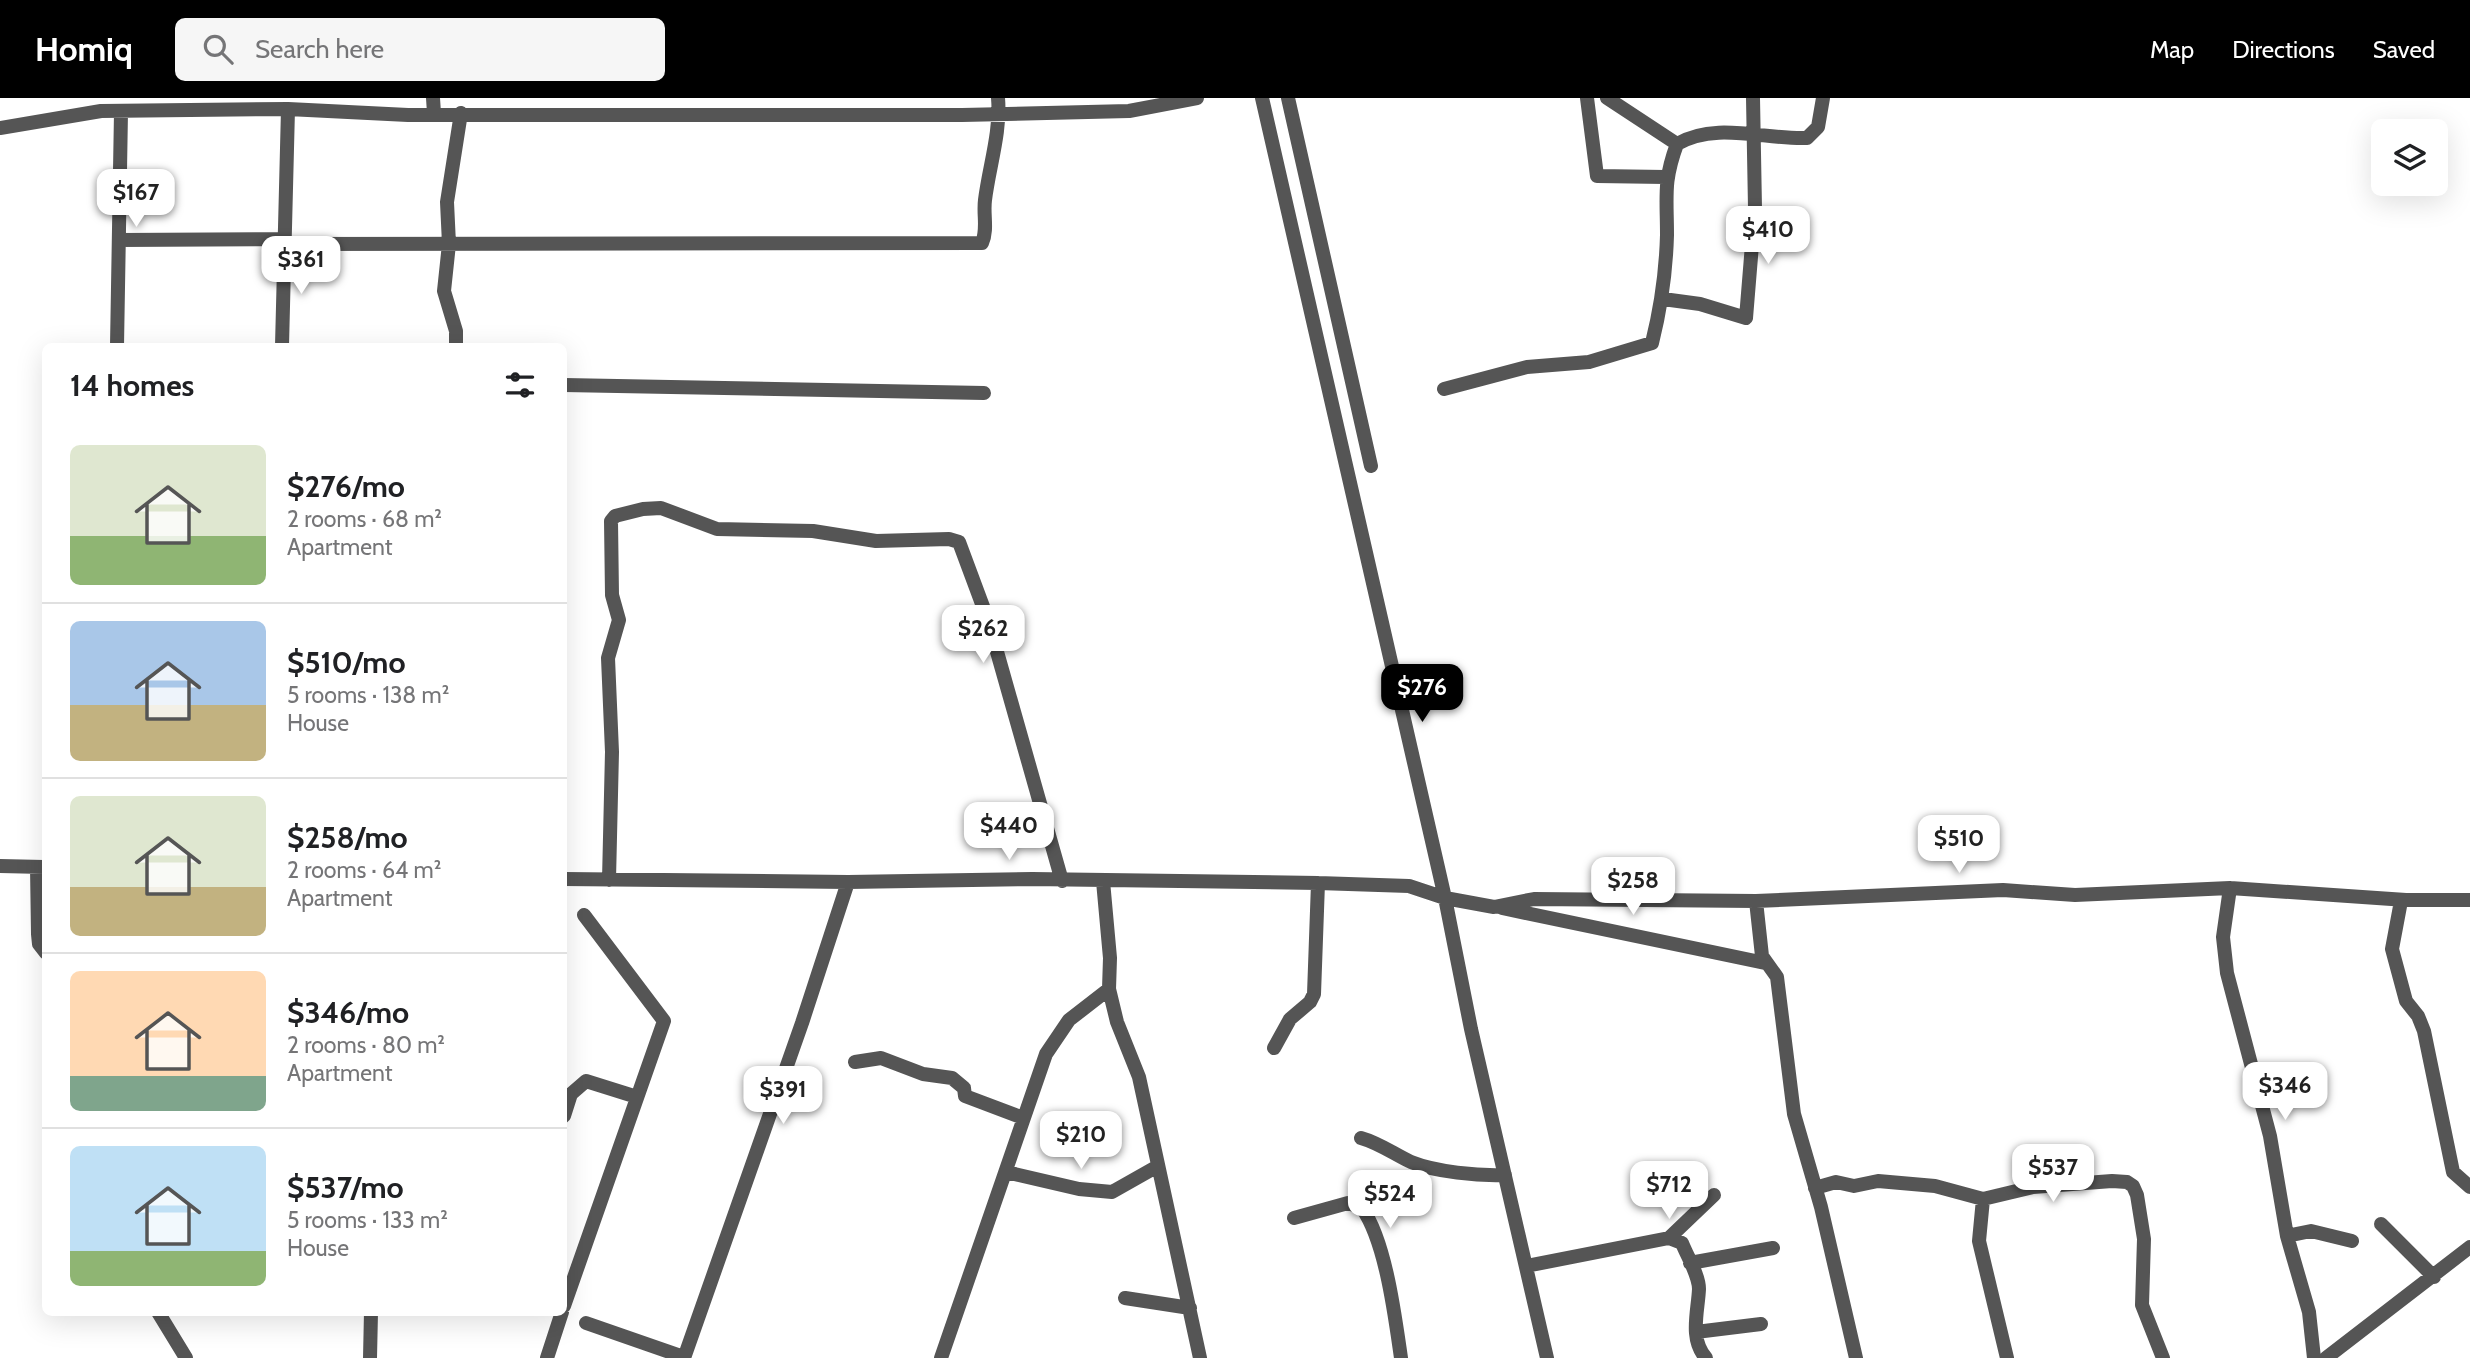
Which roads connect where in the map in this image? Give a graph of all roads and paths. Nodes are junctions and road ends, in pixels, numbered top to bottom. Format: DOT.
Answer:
graph roads {
  1 [pos="1197,98"];
  2 [pos="1262,98"];
  3 [pos="1288,98"];
  4 [pos="1587,98"];
  5 [pos="1607,98"];
  6 [pos="1753,98"];
  7 [pos="1823,98"];
  8 [pos="433,105"];
  9 [pos="998,105"];
  10 [pos="288,108"];
  11 [pos="121,111"];
  12 [pos="461,113"];
  13 [pos="0,128"];
  14 [pos="1752,133"];
  15 [pos="1677,144"];
  16 [pos="1665,177"];
  17 [pos="119,240"];
  18 [pos="285,242"];
  19 [pos="449,244"];
  20 [pos="1663,299"];
  21 [pos="117,343"];
  22 [pos="282,343"];
  23 [pos="456,343"];
  24 [pos="567,385"];
  25 [pos="1444,389"];
  26 [pos="984,393"];
  27 [pos="1371,466"];
  28 [pos="0,866"];
  29 [pos="41,867"];
  30 [pos="567,879"];
  31 [pos="609,880"];
  32 [pos="1062,881"];
  33 [pos="1103,881"];
  34 [pos="848,882"];
  35 [pos="1318,883"];
  36 [pos="2230,888"];
  37 [pos="1445,898"];
  38 [pos="2406,900"];
  39 [pos="2470,900"];
  40 [pos="1756,901"];
  41 [pos="1494,906"];
  42 [pos="584,915"];
  43 [pos="42,944"];
  44 [pos="1765,962"];
  45 [pos="1109,989"];
  46 [pos="1273,1048"];
  47 [pos="855,1062"];
  48 [pos="637,1097"];
  49 [pos="567,1107"];
  50 [pos="1023,1118"];
  51 [pos="1361,1138"];
  52 [pos="1158,1166"];
  53 [pos="1006,1172"];
  54 [pos="1505,1175"];
  55 [pos="2470,1187"];
  56 [pos="1815,1188"];
  57 [pos="1714,1195"];
  58 [pos="1983,1199"];
  59 [pos="1294,1218"];
  60 [pos="2381,1224"];
  61 [pos="2287,1236"];
  62 [pos="1669,1238"];
  63 [pos="2351,1241"];
  64 [pos="2470,1247"];
  65 [pos="1773,1248"];
  66 [pos="1690,1263"];
  67 [pos="1526,1266"];
  68 [pos="2434,1277"];
  69 [pos="567,1297"];
  70 [pos="1125,1298"];
  71 [pos="1190,1308"];
  72 [pos="161,1316"];
  73 [pos="371,1316"];
  74 [pos="561,1316"];
  75 [pos="586,1323"];
  76 [pos="1761,1324"];
  77 [pos="1696,1332"];
  78 [pos="186,1358"];
  79 [pos="370,1358"];
  80 [pos="547,1358"];
  81 [pos="684,1358"];
  82 [pos="941,1358"];
  83 [pos="1200,1358"];
  84 [pos="1401,1358"];
  85 [pos="1547,1358"];
  86 [pos="1706,1358"];
  87 [pos="1856,1358"];
  88 [pos="2007,1358"];
  89 [pos="2162,1358"];
  90 [pos="2314,1358"];
  91 [pos="2326,1358"];
  1 -- 9 [label="street"];
  2 -- 37 [label="street"];
  3 -- 27 [label="street"];
  4 -- 16 [label="street"];
  5 -- 15 [label="street"];
  6 -- 14 [label="street"];
  7 -- 14 [label="street"];
  8 -- 10 [label="street"];
  8 -- 12 [label="street"];
  9 -- 12 [label="street"];
  9 -- 19 [label="street"];
  10 -- 11 [label="street"];
  10 -- 18 [label="street"];
  11 -- 13 [label="street"];
  11 -- 17 [label="street"];
  12 -- 19 [label="street"];
  14 -- 15 [label="street"];
  14 -- 20 [label="street"];
  15 -- 16 [label="street"];
  16 -- 20 [label="street"];
  17 -- 18 [label="street"];
  17 -- 21 [label="street"];
  18 -- 19 [label="street"];
  18 -- 22 [label="street"];
  19 -- 23 [label="street"];
  20 -- 25 [label="street"];
  24 -- 26 [label="street"];
  28 -- 29 [label="street"];
  29 -- 43 [label="street"];
  30 -- 31 [label="street"];
  31 -- 32 [label="street"];
  31 -- 34 [label="street"];
  32 -- 33 [label="street"];
  32 -- 34 [label="street"];
  33 -- 35 [label="street"];
  33 -- 45 [label="street"];
  34 -- 81 [label="street"];
  35 -- 37 [label="street"];
  35 -- 46 [label="street"];
  36 -- 38 [label="street"];
  36 -- 40 [label="street"];
  36 -- 61 [label="street"];
  37 -- 41 [label="street"];
  37 -- 54 [label="street"];
  38 -- 39 [label="street"];
  38 -- 55 [label="street"];
  40 -- 41 [label="street"];
  40 -- 44 [label="street"];
  41 -- 44 [label="street"];
  42 -- 48 [label="street"];
  44 -- 56 [label="street"];
  45 -- 50 [label="street"];
  45 -- 52 [label="street"];
  47 -- 50 [label="street"];
  48 -- 49 [label="street"];
  48 -- 69 [label="street"];
  50 -- 53 [label="street"];
  51 -- 54 [label="street"];
  52 -- 53 [label="street"];
  52 -- 71 [label="street"];
  53 -- 82 [label="street"];
  54 -- 67 [label="street"];
  56 -- 58 [label="street"];
  56 -- 87 [label="street"];
  57 -- 62 [label="street"];
  58 -- 88 [label="street"];
  58 -- 89 [label="street"];
  59 -- 84 [label="street"];
  60 -- 68 [label="street"];
  61 -- 63 [label="street"];
  61 -- 90 [label="street"];
  62 -- 66 [label="street"];
  62 -- 67 [label="street"];
  64 -- 68 [label="street"];
  65 -- 66 [label="street"];
  66 -- 77 [label="street"];
  67 -- 85 [label="street"];
  68 -- 91 [label="street"];
  70 -- 71 [label="street"];
  71 -- 83 [label="street"];
  72 -- 78 [label="street"];
  73 -- 79 [label="street"];
  74 -- 80 [label="street"];
  75 -- 81 [label="street"];
  76 -- 77 [label="street"];
  77 -- 86 [label="street"];
}
